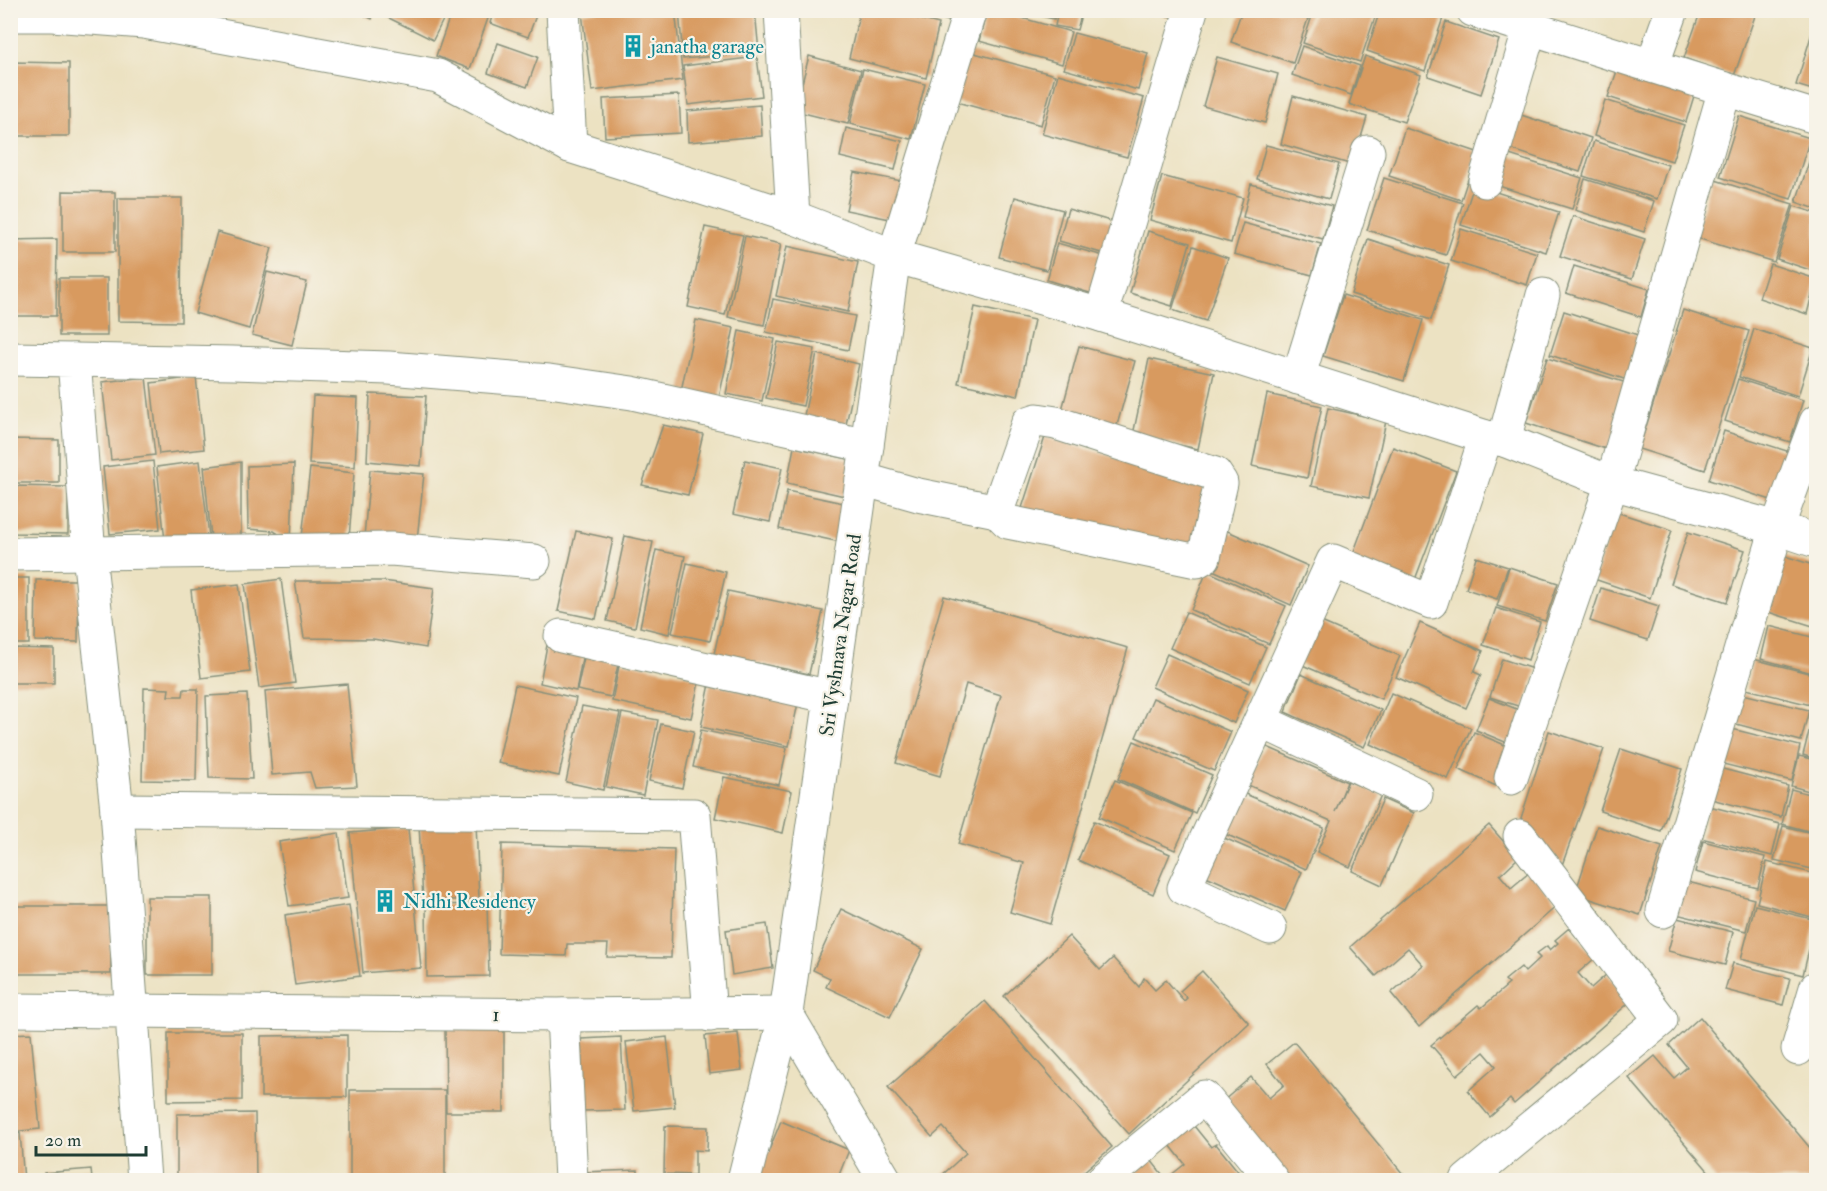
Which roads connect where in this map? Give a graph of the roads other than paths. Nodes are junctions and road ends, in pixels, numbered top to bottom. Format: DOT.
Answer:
graph roads {
  1 [pos="563,10"];
  2 [pos="781,10"];
  3 [pos="969,10"];
  4 [pos="1191,10"];
  5 [pos="1473,10"];
  6 [pos="1672,10"];
  7 [pos="53,13"];
  8 [pos="10,15"];
  9 [pos="1530,28"];
  10 [pos="1652,66"];
  11 [pos="1725,89"];
  12 [pos="1816,117"];
  13 [pos="570,146"];
  14 [pos="1368,152"];
  15 [pos="1485,182"];
  16 [pos="793,217"];
  17 [pos="894,256"];
  18 [pos="1543,295"];
  19 [pos="1101,315"];
  20 [pos="10,359"];
  21 [pos="74,360"];
  22 [pos="1298,378"];
  23 [pos="1816,422"];
  24 [pos="1495,439"];
  25 [pos="867,446"];
  26 [pos="862,479"];
  27 [pos="1612,483"];
  28 [pos="997,510"];
  29 [pos="1777,528"];
  30 [pos="1816,542"];
  31 [pos="10,554"];
  32 [pos="89,554"];
  33 [pos="534,561"];
  34 [pos="561,636"];
  35 [pos="831,697"];
  36 [pos="1261,721"];
  37 [pos="1511,777"];
  38 [pos="1416,794"];
  39 [pos="117,810"];
  40 [pos="1520,836"];
  41 [pos="1663,911"];
  42 [pos="1270,928"];
  43 [pos="1816,988"];
  44 [pos="10,1010"];
  45 [pos="131,1011"];
  46 [pos="786,1013"];
  47 [pos="563,1015"];
  48 [pos="710,1015"];
  49 [pos="1798,1049"];
  50 [pos="144,1180"];
  51 [pos="571,1180"];
  52 [pos="744,1180"];
  53 [pos="885,1180"];
  54 [pos="1103,1180"];
  55 [pos="1272,1180"];
  56 [pos="1467,1180"];
  1 -- 13 [label="street"];
  2 -- 16 [label="street"];
  3 -- 17 [label="street, Sri Vyshnava Nagar Road"];
  4 -- 19 [label="street"];
  5 -- 9 [label="street"];
  6 -- 10 [label="street"];
  7 -- 8 [label="street"];
  7 -- 13 [label="street"];
  9 -- 10 [label="street"];
  9 -- 15 [label="street"];
  10 -- 11 [label="street"];
  11 -- 12 [label="street"];
  11 -- 27 [label="street"];
  13 -- 16 [label="street"];
  14 -- 22 [label="street"];
  16 -- 17 [label="street"];
  17 -- 19 [label="street"];
  17 -- 25 [label="street, Sri Vyshnava Nagar Road"];
  18 -- 24 [label="street"];
  19 -- 22 [label="street"];
  20 -- 21 [label="street"];
  21 -- 25 [label="street"];
  21 -- 32 [label="street"];
  22 -- 24 [label="street"];
  23 -- 29 [label="street"];
  24 -- 27 [label="street"];
  24 -- 36 [label="street"];
  25 -- 26 [label="street, Sri Vyshnava Nagar Road"];
  26 -- 28 [label="street"];
  26 -- 35 [label="street, Sri Vyshnava Nagar Road"];
  27 -- 29 [label="street"];
  27 -- 37 [label="street"];
  28 -- 28 [label="street"];
  29 -- 30 [label="street"];
  29 -- 41 [label="street"];
  31 -- 32 [label="street"];
  32 -- 33 [label="street"];
  32 -- 39 [label="street"];
  34 -- 35 [label="street"];
  35 -- 46 [label="street, Sri Vyshnava Nagar Road"];
  36 -- 38 [label="street"];
  36 -- 42 [label="street"];
  39 -- 45 [label="street"];
  39 -- 48 [label="street"];
  40 -- 56 [label="street"];
  43 -- 49 [label="street"];
  44 -- 45 [label="street, 1"];
  45 -- 47 [label="street, 1"];
  45 -- 50 [label="street"];
  46 -- 48 [label="street, 1"];
  46 -- 52 [label="street, Sri Vyshnava Nagar Road"];
  46 -- 53 [label="street"];
  47 -- 48 [label="street, 1"];
  47 -- 51 [label="street"];
  54 -- 55 [label="street"];
}
